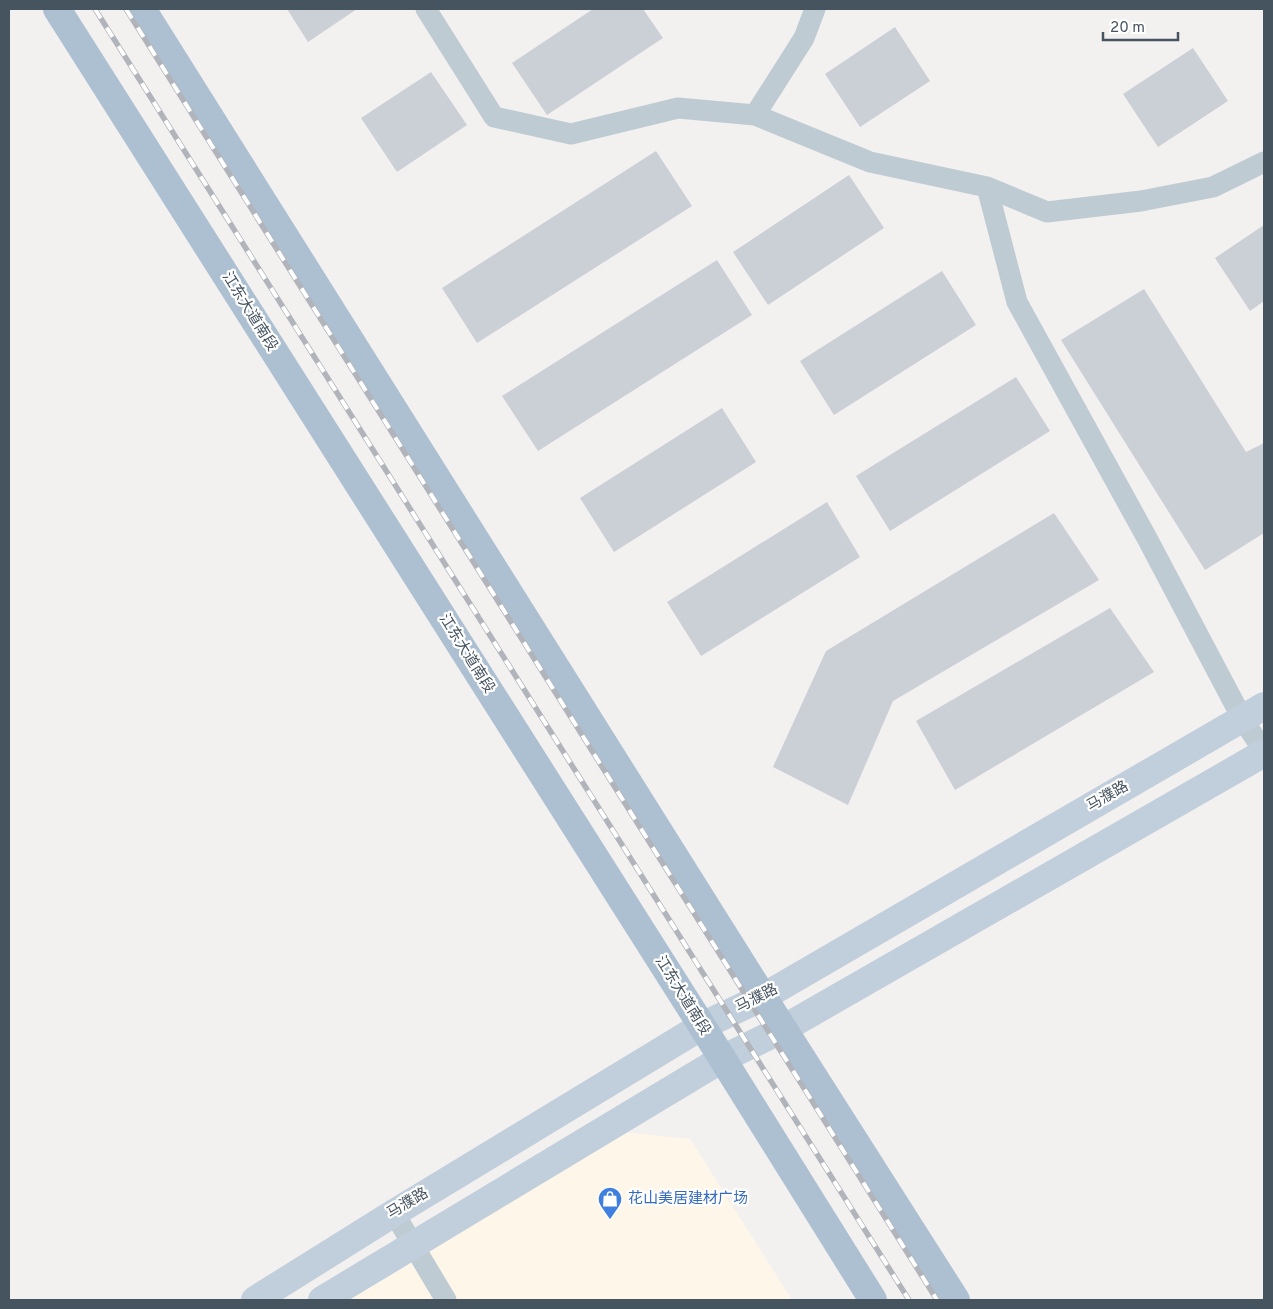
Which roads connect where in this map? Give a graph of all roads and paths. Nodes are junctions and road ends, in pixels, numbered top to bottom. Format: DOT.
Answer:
graph roads {
  1 [pos="57,9"];
  2 [pos="142,9"];
  3 [pos="426,9"];
  4 [pos="815,9"];
  5 [pos="755,115"];
  6 [pos="1264,162"];
  7 [pos="987,187"];
  8 [pos="1254,713"];
  9 [pos="1264,752"];
  10 [pos="763,997"];
  11 [pos="702,1026"];
  12 [pos="783,1029"];
  13 [pos="722,1059"];
  14 [pos="394,1213"];
  15 [pos="413,1245"];
  16 [pos="255,1300"];
  17 [pos="322,1300"];
  18 [pos="446,1300"];
  19 [pos="873,1300"];
  20 [pos="956,1300"];
  1 -- 11 [label="main road, 江东大道南段"];
  2 -- 10 [label="main road"];
  3 -- 5 [label="street"];
  4 -- 5 [label="street"];
  5 -- 7 [label="street"];
  6 -- 7 [label="street"];
  7 -- 8 [label="street"];
  8 -- 9 [label="street"];
  8 -- 10 [label="main road, 马濮路"];
  9 -- 12 [label="main road"];
  10 -- 11 [label="main road, 马濮路"];
  10 -- 12 [label="main road"];
  11 -- 13 [label="main road, 江东大道南段"];
  11 -- 14 [label="main road, 马濮路"];
  12 -- 13 [label="main road"];
  12 -- 20 [label="main road"];
  13 -- 15 [label="main road"];
  13 -- 19 [label="main road, 江东大道南段"];
  14 -- 15 [label="street"];
  14 -- 16 [label="main road, 马濮路"];
  15 -- 17 [label="main road"];
  15 -- 18 [label="street"];
}
